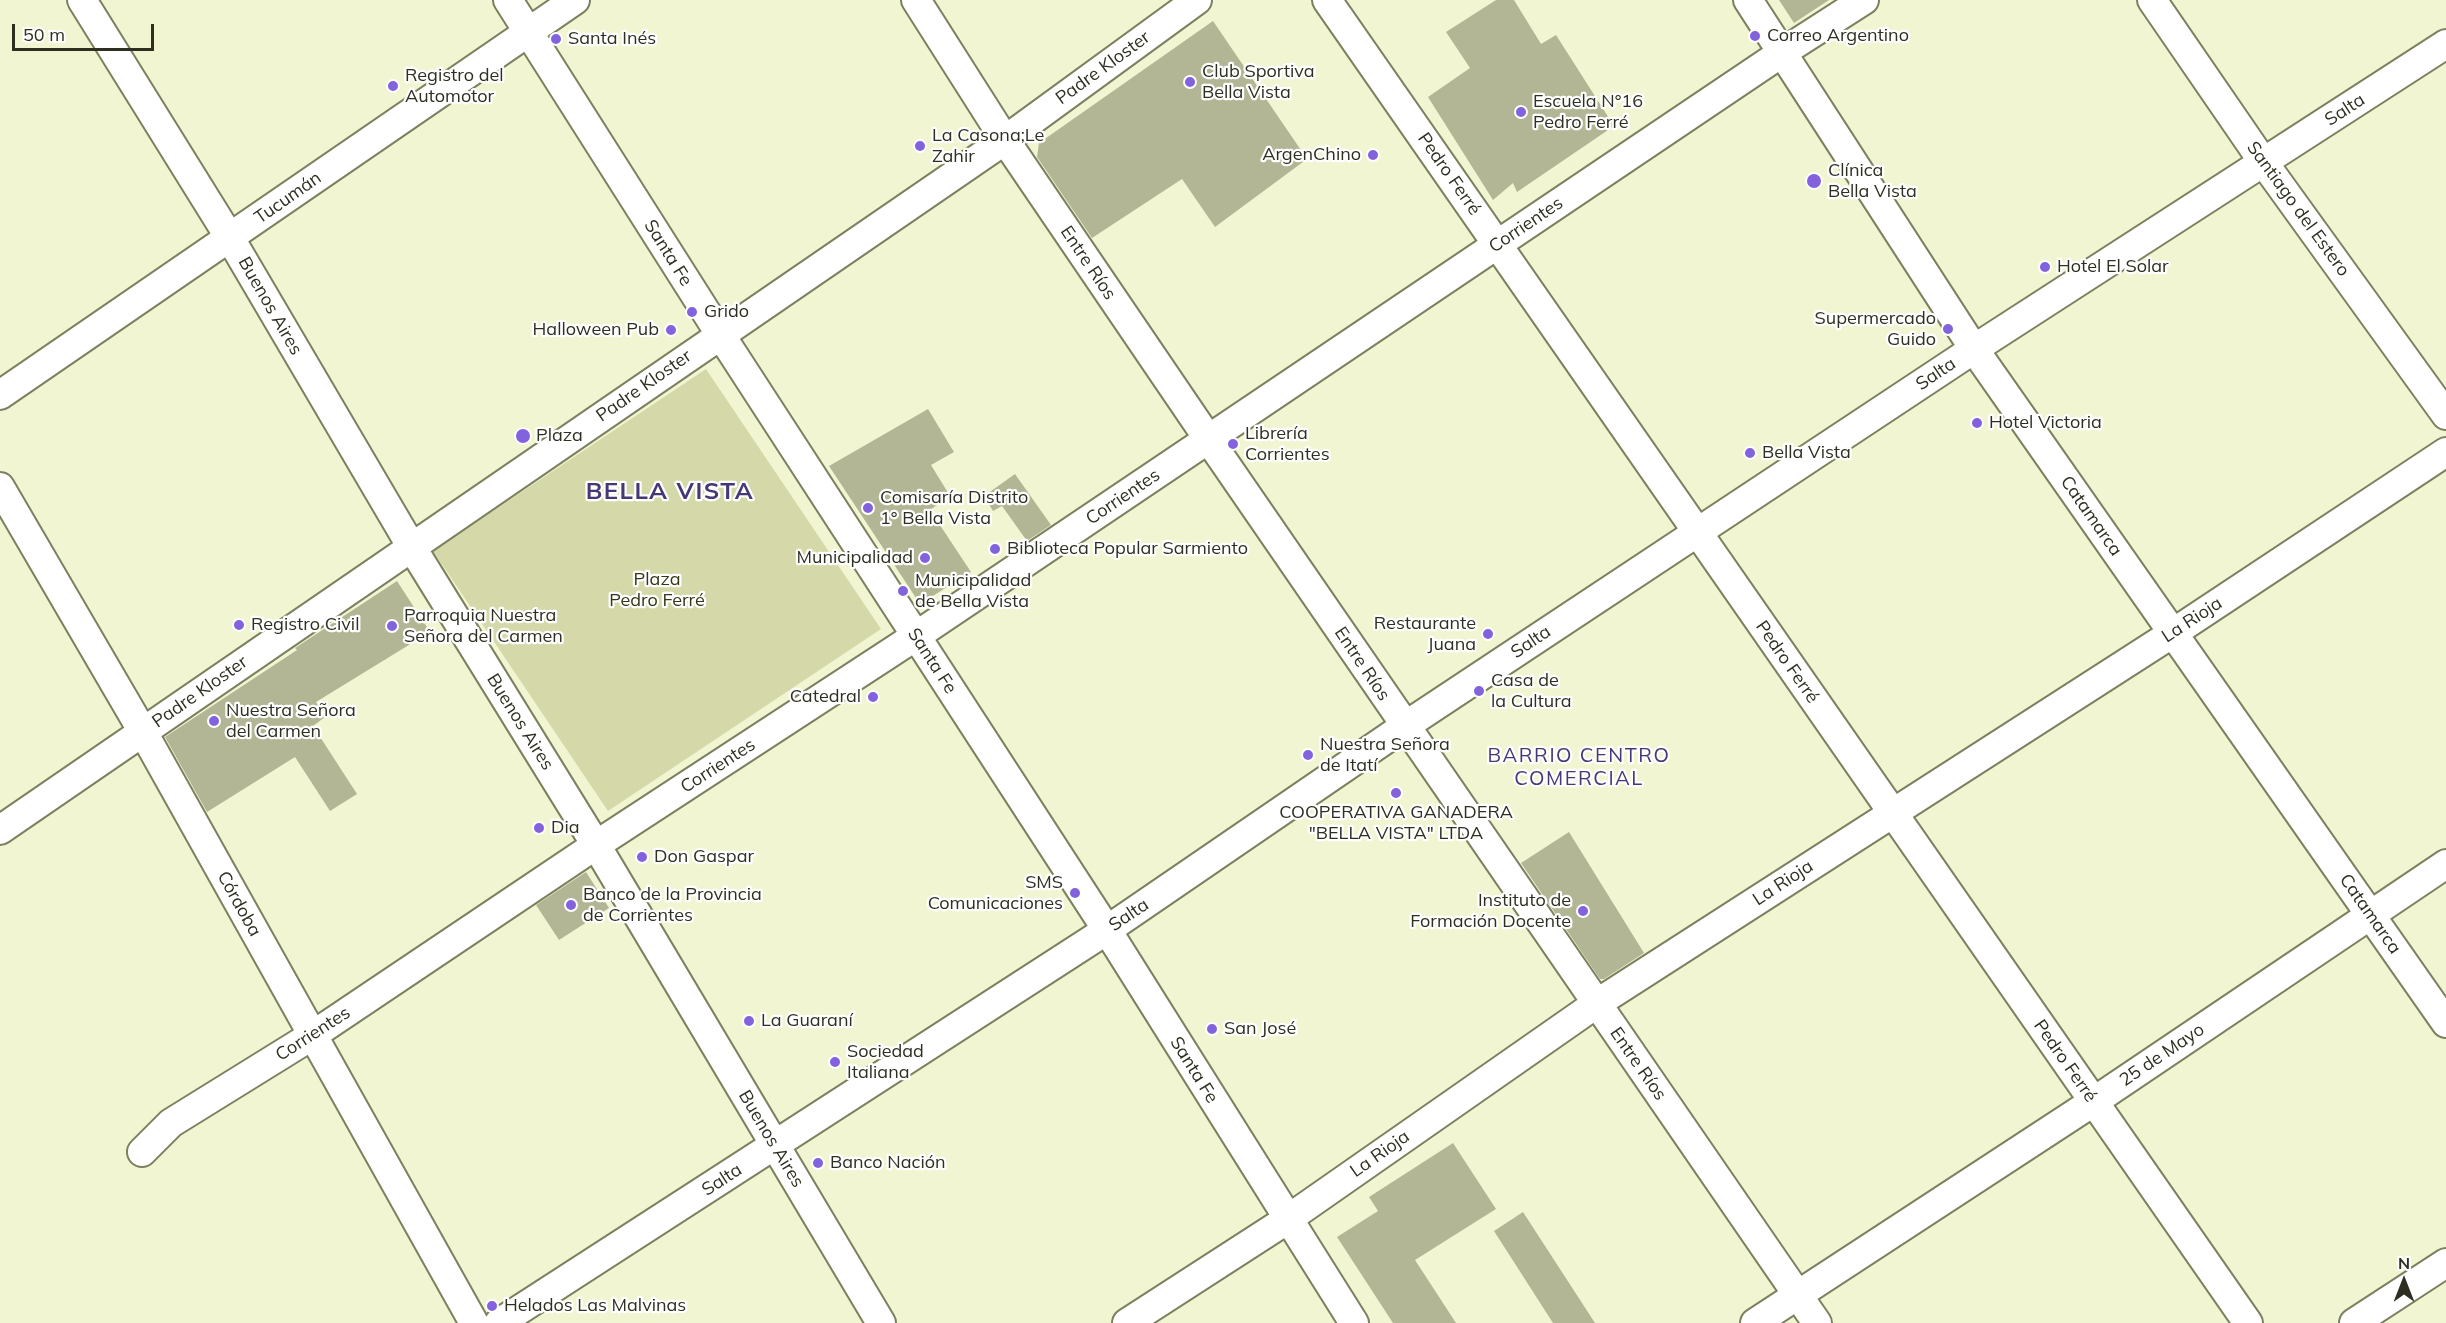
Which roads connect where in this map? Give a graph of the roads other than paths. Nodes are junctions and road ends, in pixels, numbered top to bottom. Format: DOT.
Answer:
graph roads {
  1 [pos="82,0"];
  2 [pos="508,0"];
  3 [pos="575,0"];
  4 [pos="916,0"];
  5 [pos="1197,0"];
  6 [pos="1327,0"];
  7 [pos="1748,0"];
  8 [pos="1864,0"];
  9 [pos="2152,0"];
  10 [pos="528,31"];
  11 [pos="2446,44"];
  12 [pos="1784,52"];
  13 [pos="1005,140"];
  14 [pos="2264,163"];
  15 [pos="230,238"];
  16 [pos="1498,244"];
  17 [pos="720,334"];
  18 [pos="1974,349"];
  19 [pos="0,395"];
  20 [pos="2446,415"];
  21 [pos="1209,440"];
  22 [pos="2446,452"];
  23 [pos="0,487"];
  24 [pos="1696,532"];
  25 [pos="411,546"];
  26 [pos="2173,633"];
  27 [pos="916,636"];
  28 [pos="1405,726"];
  29 [pos="142,732"];
  30 [pos="1892,813"];
  31 [pos="0,830"];
  32 [pos="596,845"];
  33 [pos="2446,864"];
  34 [pos="2370,914"];
  35 [pos="1107,930"];
  36 [pos="1596,1004"];
  37 [pos="2446,1023"];
  38 [pos="313,1035"];
  39 [pos="2093,1102"];
  40 [pos="775,1146"];
  41 [pos="142,1152"];
  42 [pos="1288,1219"];
  43 [pos="2446,1263"];
  44 [pos="1798,1295"];
  45 [pos="474,1323"];
  46 [pos="499,1323"];
  47 [pos="881,1323"];
  48 [pos="1127,1323"];
  49 [pos="1354,1323"];
  50 [pos="1755,1323"];
  51 [pos="1817,1323"];
  52 [pos="2248,1323"];
  53 [pos="2354,1323"];
  1 -- 15 [label="street, Buenos Aires"];
  2 -- 10 [label="street, Santa Fe"];
  3 -- 10 [label="street, Tucumán"];
  4 -- 13 [label="street, Entre Ríos"];
  5 -- 13 [label="street, Padre Kloster"];
  6 -- 16 [label="street, Pedro Ferré"];
  7 -- 12 [label="street, Catamarca"];
  8 -- 12 [label="street, Corrientes"];
  9 -- 14 [label="street, Santiago del Estero"];
  10 -- 15 [label="street, Tucumán"];
  10 -- 17 [label="street, Santa Fe"];
  11 -- 14 [label="street, Salta"];
  12 -- 16 [label="street, Corrientes"];
  12 -- 18 [label="street, Catamarca"];
  13 -- 17 [label="street, Padre Kloster"];
  13 -- 21 [label="street, Entre Ríos"];
  14 -- 18 [label="street, Salta"];
  14 -- 20 [label="street, Santiago del Estero"];
  15 -- 19 [label="street, Tucumán"];
  15 -- 25 [label="street, Buenos Aires"];
  16 -- 21 [label="street, Corrientes"];
  16 -- 24 [label="street, Pedro Ferré"];
  17 -- 25 [label="street, Padre Kloster"];
  17 -- 27 [label="street, Santa Fe"];
  18 -- 24 [label="street, Salta"];
  18 -- 26 [label="street, Catamarca"];
  21 -- 27 [label="street, Corrientes"];
  21 -- 28 [label="street, Entre Ríos"];
  22 -- 26 [label="street, La Rioja"];
  23 -- 29 [label="street, Córdoba"];
  24 -- 28 [label="street, Salta"];
  24 -- 30 [label="street, Pedro Ferré"];
  25 -- 29 [label="street, Padre Kloster"];
  25 -- 32 [label="street, Buenos Aires"];
  26 -- 30 [label="street, La Rioja"];
  26 -- 34 [label="street, Catamarca"];
  27 -- 32 [label="street, Corrientes"];
  27 -- 35 [label="street, Santa Fe"];
  28 -- 35 [label="street, Salta"];
  28 -- 36 [label="street, Entre Ríos"];
  29 -- 31 [label="street, Padre Kloster"];
  29 -- 38 [label="street, Córdoba"];
  30 -- 36 [label="street, La Rioja"];
  30 -- 39 [label="street, Pedro Ferré"];
  32 -- 38 [label="street, Corrientes"];
  32 -- 40 [label="street, Buenos Aires"];
  33 -- 34 [label="street, 25 de Mayo"];
  34 -- 37 [label="street, Catamarca"];
  34 -- 39 [label="street, 25 de Mayo"];
  35 -- 40 [label="street, Salta"];
  35 -- 42 [label="street, Santa Fe"];
  36 -- 42 [label="street, La Rioja"];
  36 -- 44 [label="street, Entre Ríos"];
  38 -- 41 [label="street, Corrientes"];
  38 -- 45 [label="street, Córdoba"];
  39 -- 44 [label="street, 25 de Mayo"];
  39 -- 52 [label="street, Pedro Ferré"];
  40 -- 46 [label="street, Salta"];
  40 -- 47 [label="street, Buenos Aires"];
  42 -- 48 [label="street, La Rioja"];
  42 -- 49 [label="street, Santa Fe"];
  43 -- 53 [label="street"];
  44 -- 50 [label="street, 25 de Mayo"];
  44 -- 51 [label="street, Entre Ríos"];
}
